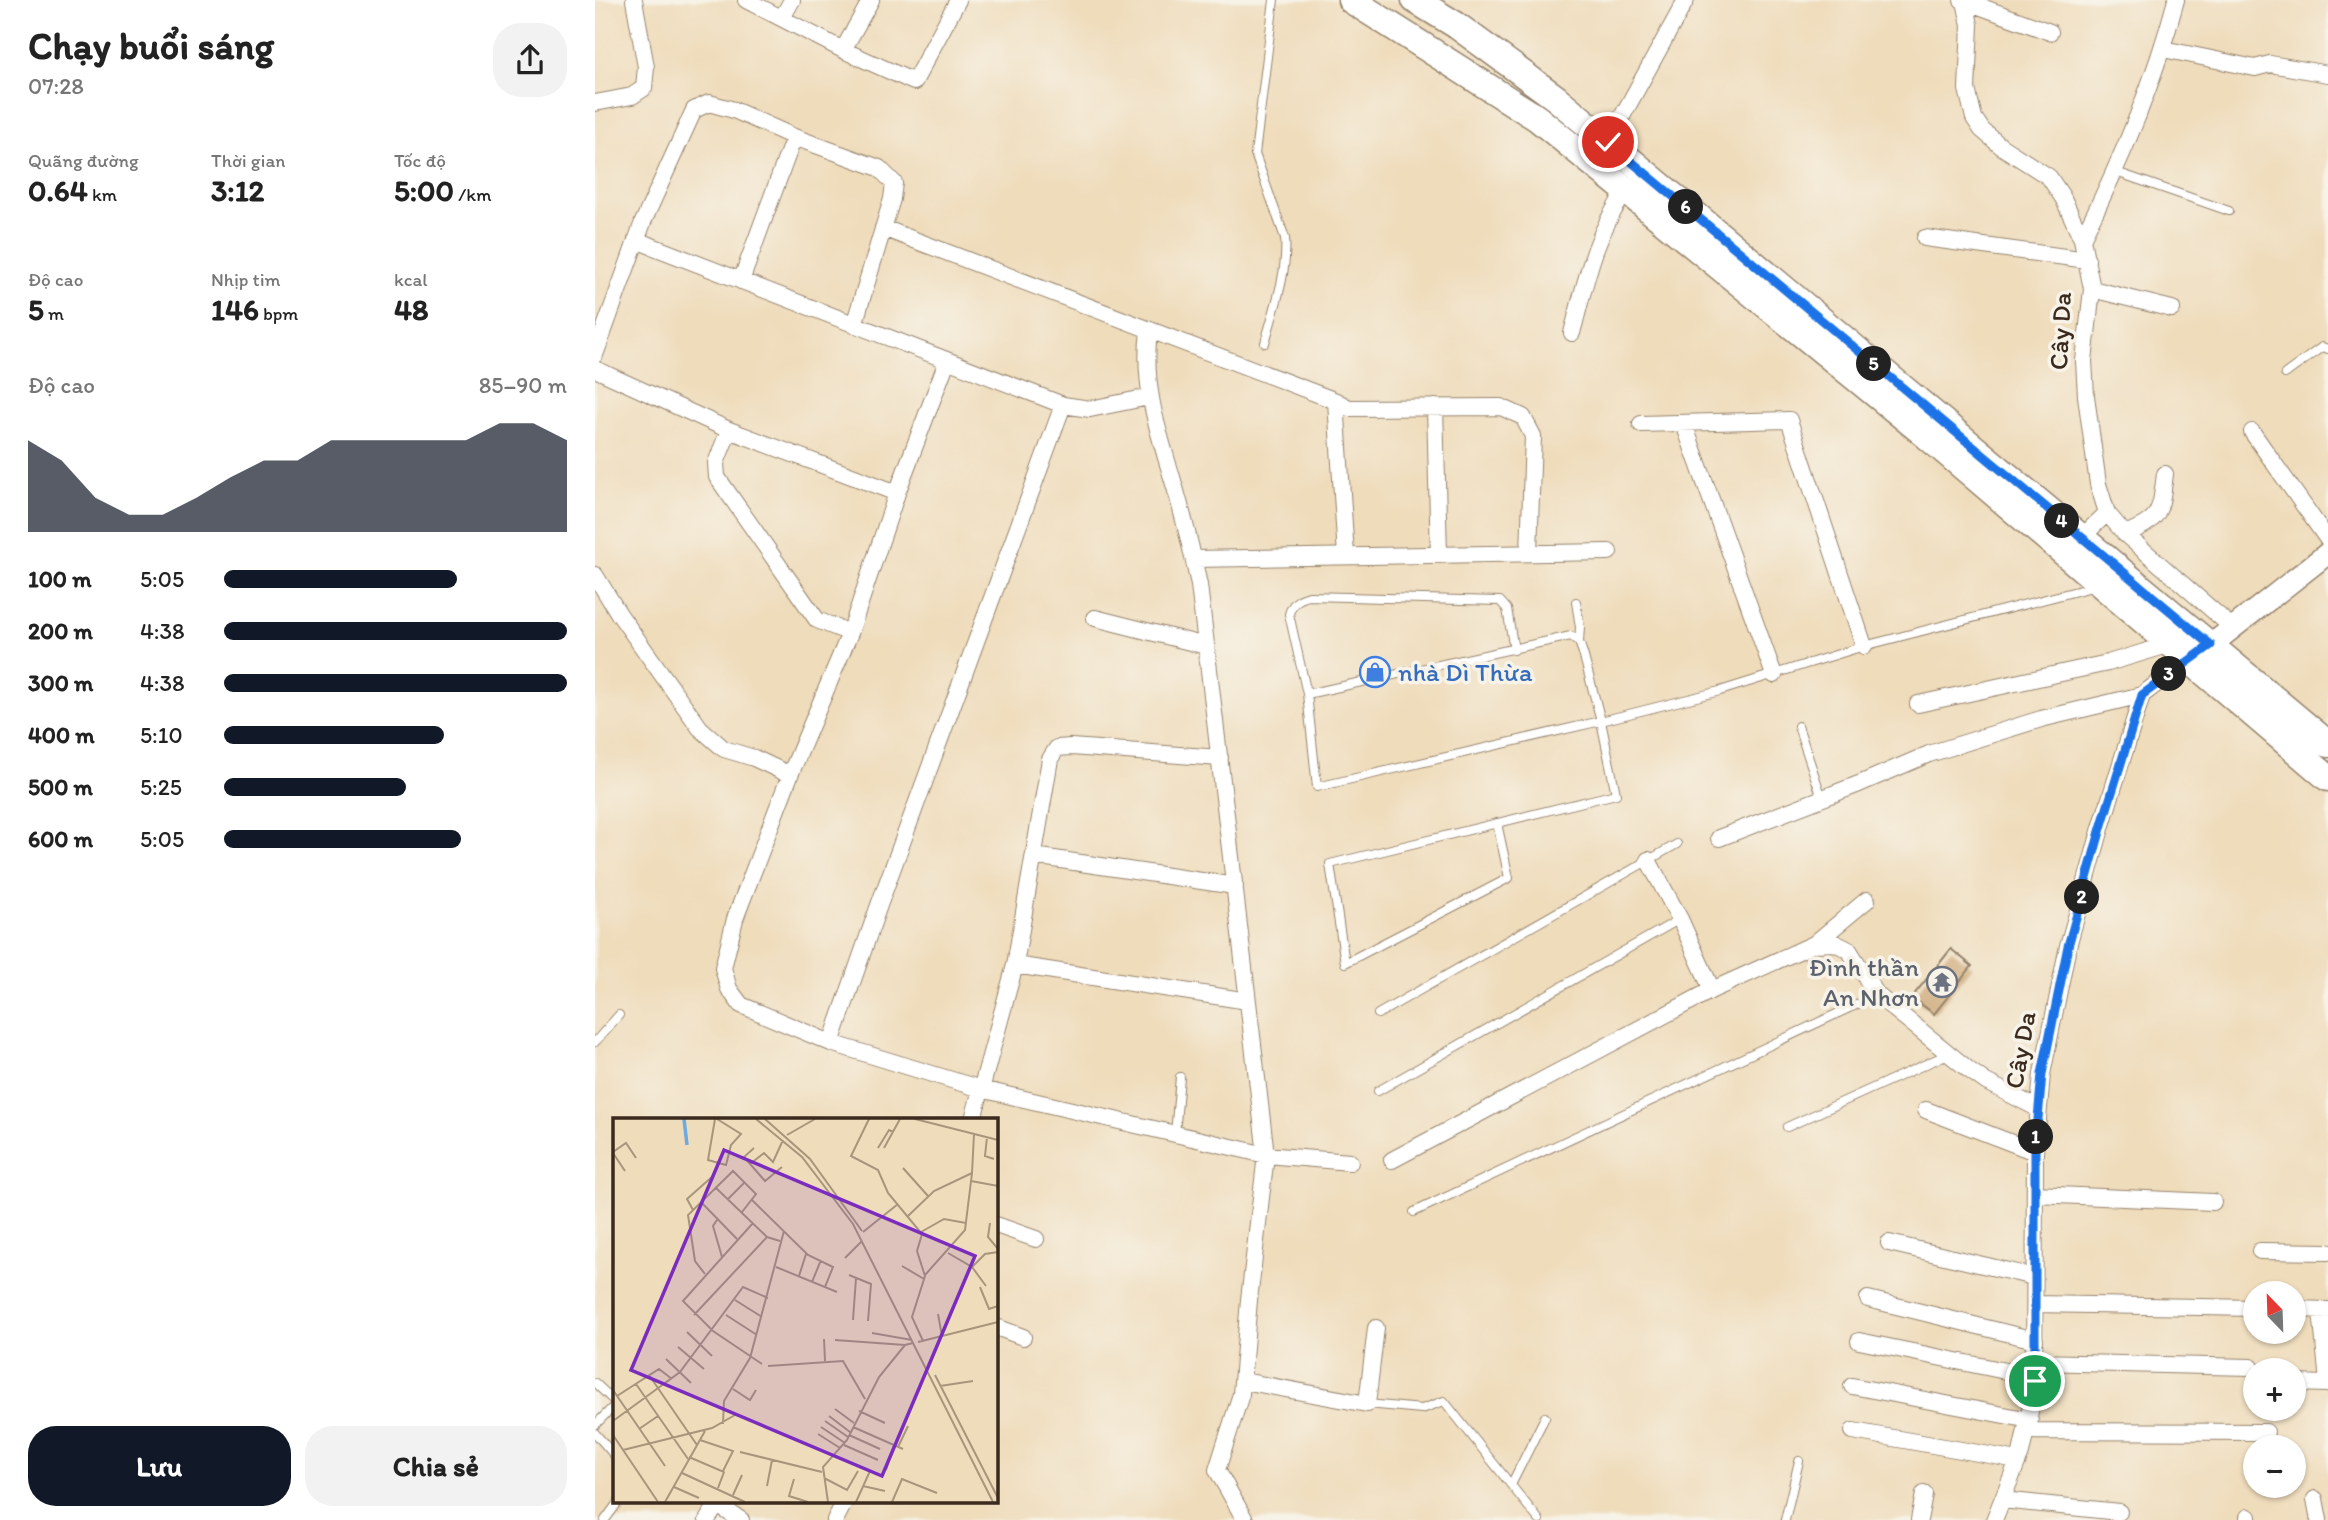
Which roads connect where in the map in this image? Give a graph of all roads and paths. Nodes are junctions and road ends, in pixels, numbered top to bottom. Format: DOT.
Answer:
graph roads {
  1 [pos="634,0"];
  2 [pos="746,0"];
  3 [pos="792,0"];
  4 [pos="871,0"];
  5 [pos="958,0"];
  6 [pos="1275,0"];
  7 [pos="1351,0"];
  8 [pos="1415,0"];
  9 [pos="1685,0"];
  10 [pos="2176,0"];
  11 [pos="1963,1"];
  12 [pos="782,18"];
  13 [pos="2050,32"];
  14 [pos="2164,49"];
  15 [pos="843,50"];
  16 [pos="2328,74"];
  17 [pos="595,103"];
  18 [pos="794,137"];
  19 [pos="1608,142"];
  20 [pos="2116,172"];
  21 [pos="1626,191"];
  22 [pos="2229,211"];
  23 [pos="883,228"];
  24 [pos="1925,238"];
  25 [pos="2083,239"];
  26 [pos="636,240"];
  27 [pos="2087,260"];
  28 [pos="741,281"];
  29 [pos="2092,289"];
  30 [pos="2172,309"];
  31 [pos="854,325"];
  32 [pos="1149,330"];
  33 [pos="1572,333"];
  34 [pos="1265,343"];
  35 [pos="2328,349"];
  36 [pos="595,355"];
  37 [pos="947,361"];
  38 [pos="595,369"];
  39 [pos="2284,373"];
  40 [pos="1149,397"];
  41 [pos="1336,401"];
  42 [pos="1063,405"];
  43 [pos="1435,407"];
  44 [pos="1641,424"];
  45 [pos="1684,424"];
  46 [pos="729,430"];
  47 [pos="2252,432"];
  48 [pos="2165,474"];
  49 [pos="897,493"];
  50 [pos="2107,513"];
  51 [pos="2125,534"];
  52 [pos="2082,537"];
  53 [pos="2328,540"];
  54 [pos="1609,552"];
  55 [pos="1529,553"];
  56 [pos="2328,554"];
  57 [pos="1439,555"];
  58 [pos="1346,556"];
  59 [pos="1194,559"];
  60 [pos="595,575"];
  61 [pos="2102,584"];
  62 [pos="1576,602"];
  63 [pos="1095,618"];
  64 [pos="2234,629"];
  65 [pos="850,633"];
  66 [pos="1579,642"];
  67 [pos="1206,646"];
  68 [pos="1864,646"];
  69 [pos="1514,650"];
  70 [pos="2190,650"];
  71 [pos="1774,675"];
  72 [pos="1307,695"];
  73 [pos="2142,695"];
  74 [pos="1918,704"];
  75 [pos="1601,721"];
  76 [pos="1798,726"];
  77 [pos="2328,744"];
  78 [pos="1220,758"];
  79 [pos="790,775"];
  80 [pos="2328,778"];
  81 [pos="1822,799"];
  82 [pos="1497,823"];
  83 [pos="1719,838"];
  84 [pos="1677,844"];
  85 [pos="1034,856"];
  86 [pos="1648,860"];
  87 [pos="1235,886"];
  88 [pos="1867,900"];
  89 [pos="1680,919"];
  90 [pos="1814,944"];
  91 [pos="1015,965"];
  92 [pos="1712,990"];
  93 [pos="1877,995"];
  94 [pos="1248,1001"];
  95 [pos="1378,1014"];
  96 [pos="619,1015"];
  97 [pos="595,1042"];
  98 [pos="831,1042"];
  99 [pos="1948,1054"];
  100 [pos="1180,1077"];
  101 [pos="981,1089"];
  102 [pos="1378,1091"];
  103 [pos="2039,1109"];
  104 [pos="1926,1110"];
  105 [pos="974,1118"];
  106 [pos="1787,1128"];
  107 [pos="1175,1134"];
  108 [pos="2035,1152"];
  109 [pos="1266,1155"];
  110 [pos="1392,1160"];
  111 [pos="1350,1162"];
  112 [pos="2035,1194"];
  113 [pos="2213,1202"];
  114 [pos="1414,1212"];
  115 [pos="997,1226"];
  116 [pos="1036,1239"];
  117 [pos="1889,1243"];
  118 [pos="2260,1251"];
  119 [pos="2328,1252"];
  120 [pos="2034,1277"];
  121 [pos="1868,1299"];
  122 [pos="2035,1304"];
  123 [pos="2243,1308"];
  124 [pos="2324,1310"];
  125 [pos="997,1327"];
  126 [pos="1375,1328"];
  127 [pos="1023,1337"];
  128 [pos="2035,1340"];
  129 [pos="1859,1341"];
  130 [pos="2243,1367"];
  131 [pos="2035,1369"];
  132 [pos="1243,1381"];
  133 [pos="595,1383"];
  134 [pos="2306,1383"];
  135 [pos="2328,1384"];
  136 [pos="1852,1386"];
  137 [pos="613,1396"];
  138 [pos="1367,1404"];
  139 [pos="613,1407"];
  140 [pos="1545,1417"];
  141 [pos="595,1425"];
  142 [pos="2028,1425"];
  143 [pos="1853,1431"];
  144 [pos="2266,1432"];
  145 [pos="595,1433"];
  146 [pos="613,1453"];
  147 [pos="2018,1460"];
  148 [pos="1799,1461"];
  149 [pos="1511,1485"];
  150 [pos="1923,1494"];
  151 [pos="2315,1499"];
  152 [pos="2002,1500"];
  153 [pos="618,1502"];
  154 [pos="844,1502"];
  155 [pos="719,1503"];
  156 [pos="2119,1512"];
  157 [pos="605,1520"];
  158 [pos="708,1520"];
  159 [pos="741,1520"];
  160 [pos="835,1520"];
  161 [pos="1245,1520"];
  162 [pos="1539,1520"];
  163 [pos="1785,1520"];
  164 [pos="1919,1520"];
  165 [pos="1994,1520"];
  166 [pos="2319,1520"];
  1 -- 17 [label="street"];
  2 -- 12 [label="street"];
  3 -- 12 [label="street"];
  4 -- 15 [label="street"];
  5 -- 15 [label="street"];
  6 -- 34 [label="lane"];
  7 -- 21 [label="main road"];
  8 -- 19 [label="main road"];
  9 -- 19 [label="street"];
  10 -- 14 [label="street"];
  11 -- 13 [label="street"];
  11 -- 25 [label="street, Cây Da"];
  12 -- 15 [label="street"];
  14 -- 16 [label="street"];
  14 -- 20 [label="street"];
  18 -- 23 [label="street"];
  18 -- 26 [label="street"];
  18 -- 28 [label="street"];
  19 -- 52 [label="main road"];
  20 -- 22 [label="lane"];
  20 -- 25 [label="street"];
  21 -- 33 [label="street"];
  21 -- 61 [label="main road"];
  23 -- 31 [label="street"];
  23 -- 32 [label="street"];
  24 -- 27 [label="street"];
  25 -- 27 [label="street, Cây Da"];
  26 -- 28 [label="street"];
  26 -- 36 [label="street"];
  27 -- 29 [label="street, Cây Da"];
  28 -- 31 [label="street"];
  29 -- 30 [label="street"];
  29 -- 50 [label="street, Cây Da"];
  31 -- 37 [label="street"];
  32 -- 40 [label="street"];
  32 -- 41 [label="street"];
  35 -- 39 [label="lane"];
  37 -- 42 [label="street"];
  37 -- 49 [label="street"];
  38 -- 46 [label="street"];
  40 -- 42 [label="street"];
  40 -- 59 [label="street"];
  41 -- 43 [label="street"];
  41 -- 58 [label="street"];
  42 -- 98 [label="street"];
  43 -- 55 [label="street"];
  43 -- 57 [label="street"];
  44 -- 45 [label="street"];
  45 -- 68 [label="street"];
  45 -- 71 [label="street"];
  46 -- 49 [label="street"];
  46 -- 65 [label="street"];
  47 -- 53 [label="street"];
  48 -- 51 [label="street"];
  49 -- 65 [label="street"];
  50 -- 51 [label="street, Cây Da"];
  50 -- 52 [label="street"];
  51 -- 64 [label="street, Cây Da"];
  52 -- 70 [label="main road"];
  54 -- 55 [label="street"];
  55 -- 57 [label="street"];
  56 -- 64 [label="street"];
  57 -- 58 [label="street"];
  58 -- 59 [label="street"];
  59 -- 67 [label="street"];
  60 -- 79 [label="street"];
  61 -- 68 [label="lane"];
  61 -- 70 [label="main road"];
  62 -- 66 [label="lane"];
  63 -- 67 [label="street"];
  64 -- 70 [label="street"];
  65 -- 79 [label="street"];
  66 -- 69 [label="lane"];
  66 -- 75 [label="lane"];
  67 -- 78 [label="street"];
  68 -- 71 [label="lane"];
  69 -- 72 [label="lane"];
  69 -- 72 [label="lane"];
  70 -- 73 [label="street"];
  70 -- 74 [label="street"];
  70 -- 77 [label="main road"];
  70 -- 80 [label="main road"];
  71 -- 75 [label="lane"];
  72 -- 75 [label="lane"];
  73 -- 81 [label="street"];
  73 -- 103 [label="street, Cây Da"];
  75 -- 82 [label="lane"];
  76 -- 81 [label="lane"];
  78 -- 85 [label="street"];
  78 -- 87 [label="street"];
  79 -- 98 [label="street"];
  81 -- 83 [label="street"];
  82 -- 82 [label="lane"];
  84 -- 86 [label="lane"];
  85 -- 87 [label="street"];
  85 -- 91 [label="street"];
  86 -- 89 [label="street"];
  86 -- 95 [label="lane"];
  87 -- 94 [label="street"];
  88 -- 90 [label="street"];
  89 -- 92 [label="street"];
  89 -- 102 [label="lane"];
  90 -- 92 [label="street"];
  90 -- 93 [label="street"];
  91 -- 94 [label="street"];
  91 -- 101 [label="street"];
  92 -- 110 [label="street"];
  93 -- 99 [label="street"];
  93 -- 114 [label="lane"];
  94 -- 109 [label="street"];
  96 -- 97 [label="lane"];
  98 -- 101 [label="street"];
  99 -- 103 [label="street"];
  99 -- 106 [label="lane"];
  100 -- 107 [label="lane"];
  101 -- 105 [label="street"];
  101 -- 107 [label="street"];
  103 -- 108 [label="street, Cây Da"];
  104 -- 108 [label="street"];
  107 -- 109 [label="street"];
  108 -- 112 [label="street, Cây Da"];
  109 -- 111 [label="street"];
  109 -- 132 [label="street"];
  112 -- 113 [label="street"];
  112 -- 120 [label="street, Cây Da"];
  115 -- 116 [label="street"];
  117 -- 120 [label="street"];
  118 -- 119 [label="street"];
  120 -- 122 [label="street, Cây Da"];
  121 -- 128 [label="street"];
  122 -- 123 [label="street"];
  122 -- 128 [label="street, Cây Da"];
  124 -- 135 [label="street"];
  125 -- 127 [label="street"];
  126 -- 138 [label="street"];
  128 -- 131 [label="street, Cây Da"];
  129 -- 131 [label="street"];
  130 -- 131 [label="street"];
  131 -- 142 [label="street, Cây Da"];
  132 -- 138 [label="street"];
  132 -- 161 [label="street"];
  133 -- 137 [label="lane"];
  134 -- 135 [label="street"];
  136 -- 142 [label="street"];
  138 -- 149 [label="lane"];
  139 -- 141 [label="lane"];
  140 -- 149 [label="lane"];
  142 -- 144 [label="street"];
  142 -- 147 [label="street, Cây Da"];
  143 -- 147 [label="street"];
  145 -- 146 [label="lane"];
  147 -- 152 [label="street, Cây Da"];
  148 -- 163 [label="lane"];
  149 -- 162 [label="lane"];
  150 -- 164 [label="street"];
  151 -- 166 [label="street"];
  152 -- 156 [label="street"];
  152 -- 165 [label="street, Cây Da"];
  153 -- 157 [label="lane"];
  154 -- 160 [label="street"];
  155 -- 158 [label="street"];
  155 -- 159 [label="street"];
}
